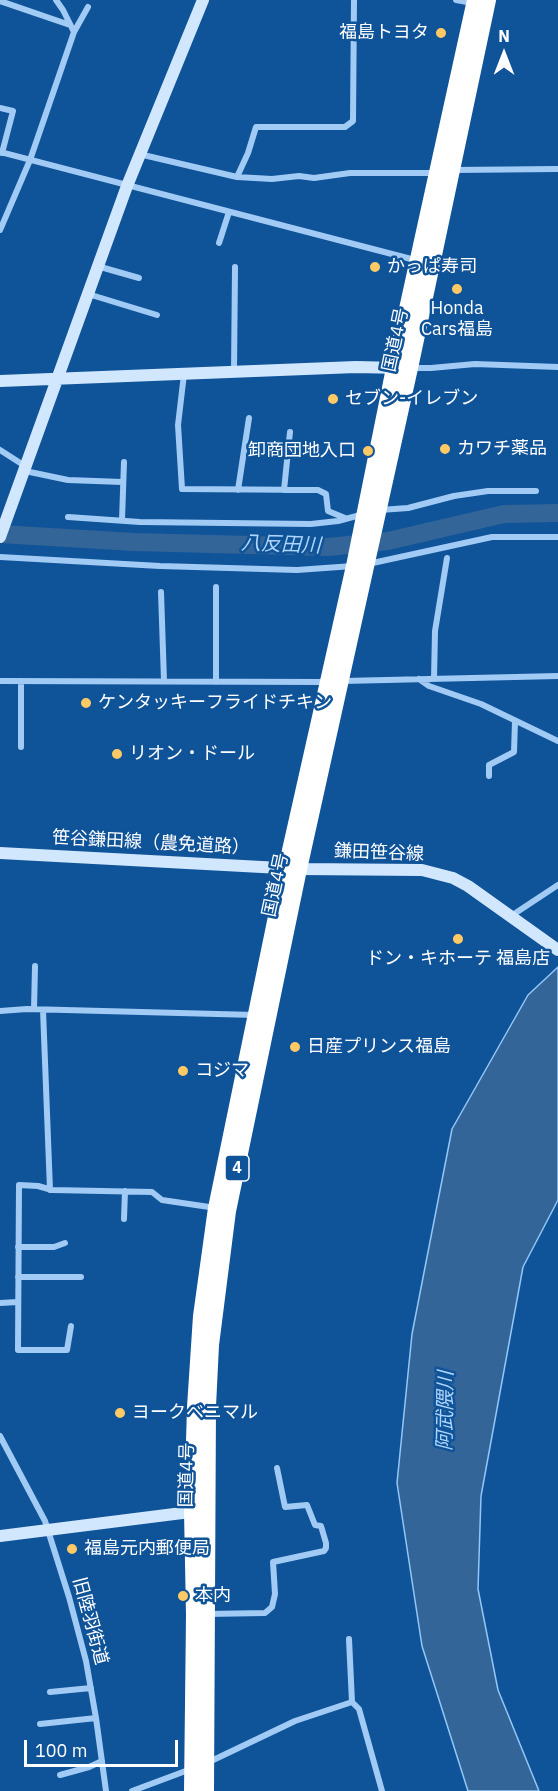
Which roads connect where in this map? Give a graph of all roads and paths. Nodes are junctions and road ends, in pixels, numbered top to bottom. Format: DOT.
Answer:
graph roads {
  1 [pos="56,0"];
  2 [pos="203,0"];
  3 [pos="354,0"];
  4 [pos="456,0"];
  5 [pos="0,1"];
  6 [pos="479,1"];
  7 [pos="88,7"];
  8 [pos="72,29"];
  9 [pos="0,108"];
  10 [pos="1,153"];
  11 [pos="139,154"];
  12 [pos="30,160"];
  13 [pos="558,169"];
  14 [pos="445,171"];
  15 [pos="237,177"];
  16 [pos="127,186"];
  17 [pos="229,212"];
  18 [pos="0,230"];
  19 [pos="219,243"];
  20 [pos="418,261"];
  21 [pos="97,266"];
  22 [pos="235,267"];
  23 [pos="139,278"];
  24 [pos="87,294"];
  25 [pos="157,315"];
  26 [pos="558,367"];
  27 [pos="402,368"];
  28 [pos="234,372"];
  29 [pos="184,374"];
  30 [pos="58,378"];
  31 [pos="0,381"];
  32 [pos="249,418"];
  33 [pos="290,432"];
  34 [pos="0,450"];
  35 [pos="124,462"];
  36 [pos="25,468"];
  37 [pos="123,482"];
  38 [pos="238,490"];
  39 [pos="284,490"];
  40 [pos="536,491"];
  41 [pos="371,515"];
  42 [pos="68,517"];
  43 [pos="345,518"];
  44 [pos="122,520"];
  45 [pos="0,537"];
  46 [pos="558,537"];
  47 [pos="0,557"];
  48 [pos="447,558"];
  49 [pos="361,562"];
  50 [pos="216,587"];
  51 [pos="161,592"];
  52 [pos="558,676"];
  53 [pos="419,679"];
  54 [pos="434,679"];
  55 [pos="0,681"];
  56 [pos="21,681"];
  57 [pos="165,681"];
  58 [pos="334,681"];
  59 [pos="216,682"];
  60 [pos="515,721"];
  61 [pos="558,741"];
  62 [pos="21,747"];
  63 [pos="489,776"];
  64 [pos="0,853"];
  65 [pos="293,868"];
  66 [pos="558,885"];
  67 [pos="513,918"];
  68 [pos="558,950"];
  69 [pos="35,966"];
  70 [pos="34,1009"];
  71 [pos="43,1010"];
  72 [pos="0,1011"];
  73 [pos="255,1015"];
  74 [pos="50,1190"];
  75 [pos="125,1191"];
  76 [pos="216,1208"];
  77 [pos="124,1220"];
  78 [pos="65,1243"];
  79 [pos="18,1247"];
  80 [pos="18,1277"];
  81 [pos="81,1277"];
  82 [pos="18,1302"];
  83 [pos="0,1303"];
  84 [pos="71,1326"];
  85 [pos="0,1436"];
  86 [pos="277,1468"];
  87 [pos="199,1511"];
  88 [pos="47,1530"];
  89 [pos="0,1536"];
  90 [pos="206,1614"];
  91 [pos="349,1639"];
  92 [pos="91,1688"];
  93 [pos="50,1692"];
  94 [pos="352,1702"];
  95 [pos="96,1718"];
  96 [pos="40,1724"];
  97 [pos="102,1761"];
  98 [pos="199,1766"];
  99 [pos="60,1775"];
  100 [pos="106,1791"];
  101 [pos="132,1791"];
  102 [pos="192,1791"];
  103 [pos="206,1791"];
  104 [pos="382,1791"];
  1 -- 8 [label="street"];
  2 -- 11 [label="street"];
  3 -- 15 [label="street"];
  4 -- 6 [label="street"];
  5 -- 8 [label="street"];
  6 -- 14 [label="highway, 国道4号 / 4"];
  7 -- 8 [label="street"];
  8 -- 12 [label="street"];
  9 -- 10 [label="street"];
  10 -- 12 [label="street"];
  11 -- 15 [label="street"];
  11 -- 16 [label="street"];
  12 -- 16 [label="street"];
  12 -- 18 [label="street"];
  13 -- 14 [label="street"];
  14 -- 15 [label="street"];
  14 -- 20 [label="highway, 国道4号 / 4"];
  14 -- 27 [label="highway, 国道4号 / 4"];
  16 -- 17 [label="street"];
  16 -- 21 [label="street"];
  17 -- 19 [label="street"];
  17 -- 20 [label="street"];
  20 -- 27 [label="highway, 国道4号 / 4"];
  21 -- 23 [label="street"];
  21 -- 24 [label="street"];
  22 -- 28 [label="street"];
  24 -- 25 [label="street"];
  24 -- 30 [label="street"];
  26 -- 27 [label="street"];
  27 -- 28 [label="street"];
  27 -- 41 [label="highway, 国道4号 / 4"];
  28 -- 29 [label="street"];
  29 -- 30 [label="street"];
  29 -- 38 [label="street"];
  30 -- 31 [label="street"];
  30 -- 36 [label="street"];
  32 -- 38 [label="street"];
  33 -- 39 [label="street"];
  34 -- 36 [label="street"];
  35 -- 37 [label="street"];
  36 -- 37 [label="street"];
  36 -- 45 [label="street"];
  37 -- 44 [label="street"];
  38 -- 39 [label="street"];
  39 -- 43 [label="street"];
  40 -- 41 [label="street"];
  41 -- 43 [label="street"];
  41 -- 49 [label="highway, 国道4号 / 4"];
  42 -- 44 [label="street"];
  43 -- 44 [label="street"];
  46 -- 49 [label="street"];
  47 -- 49 [label="street"];
  48 -- 54 [label="street"];
  49 -- 58 [label="highway, 国道4号 / 4"];
  50 -- 59 [label="street"];
  51 -- 57 [label="street"];
  52 -- 54 [label="street"];
  53 -- 54 [label="street"];
  53 -- 58 [label="street"];
  53 -- 60 [label="street"];
  55 -- 56 [label="street"];
  56 -- 57 [label="street"];
  56 -- 62 [label="street"];
  57 -- 59 [label="street"];
  58 -- 59 [label="street"];
  58 -- 65 [label="highway, 国道4号 / 4"];
  60 -- 61 [label="street"];
  60 -- 63 [label="street"];
  64 -- 65 [label="street, 笹谷鎌田線（農免道路）"];
  65 -- 67 [label="street, 鎌田笹谷線"];
  65 -- 73 [label="highway, 国道4号 / 4"];
  65 -- 87 [label="highway, 国道4号 / 4"];
  66 -- 67 [label="street"];
  67 -- 68 [label="street, 鎌田笹谷線"];
  69 -- 70 [label="street"];
  70 -- 71 [label="street"];
  70 -- 72 [label="street"];
  71 -- 73 [label="street"];
  71 -- 74 [label="street"];
  73 -- 76 [label="highway, 国道4号 / 4"];
  74 -- 75 [label="street"];
  74 -- 79 [label="street"];
  75 -- 76 [label="street"];
  75 -- 77 [label="street"];
  76 -- 87 [label="highway, 国道4号 / 4"];
  78 -- 79 [label="street"];
  79 -- 80 [label="street"];
  80 -- 81 [label="street"];
  80 -- 82 [label="street"];
  82 -- 83 [label="street"];
  82 -- 84 [label="street"];
  85 -- 88 [label="street, 旧陸羽街道"];
  86 -- 90 [label="street"];
  87 -- 88 [label="street"];
  87 -- 90 [label="highway, 国道4号 / 4"];
  87 -- 98 [label="highway, 国道4号 / 4"];
  88 -- 89 [label="street"];
  88 -- 92 [label="street, 旧陸羽街道"];
  90 -- 98 [label="highway, 国道4号 / 4"];
  91 -- 94 [label="street"];
  92 -- 93 [label="street"];
  92 -- 95 [label="street, 旧陸羽街道"];
  94 -- 98 [label="street"];
  94 -- 104 [label="street"];
  95 -- 96 [label="street"];
  95 -- 97 [label="street, 旧陸羽街道"];
  97 -- 99 [label="street"];
  97 -- 100 [label="street, 旧陸羽街道"];
  98 -- 101 [label="street"];
  98 -- 102 [label="highway, 国道4号 / 4"];
  98 -- 103 [label="highway, 国道4号 / 4"];
}
